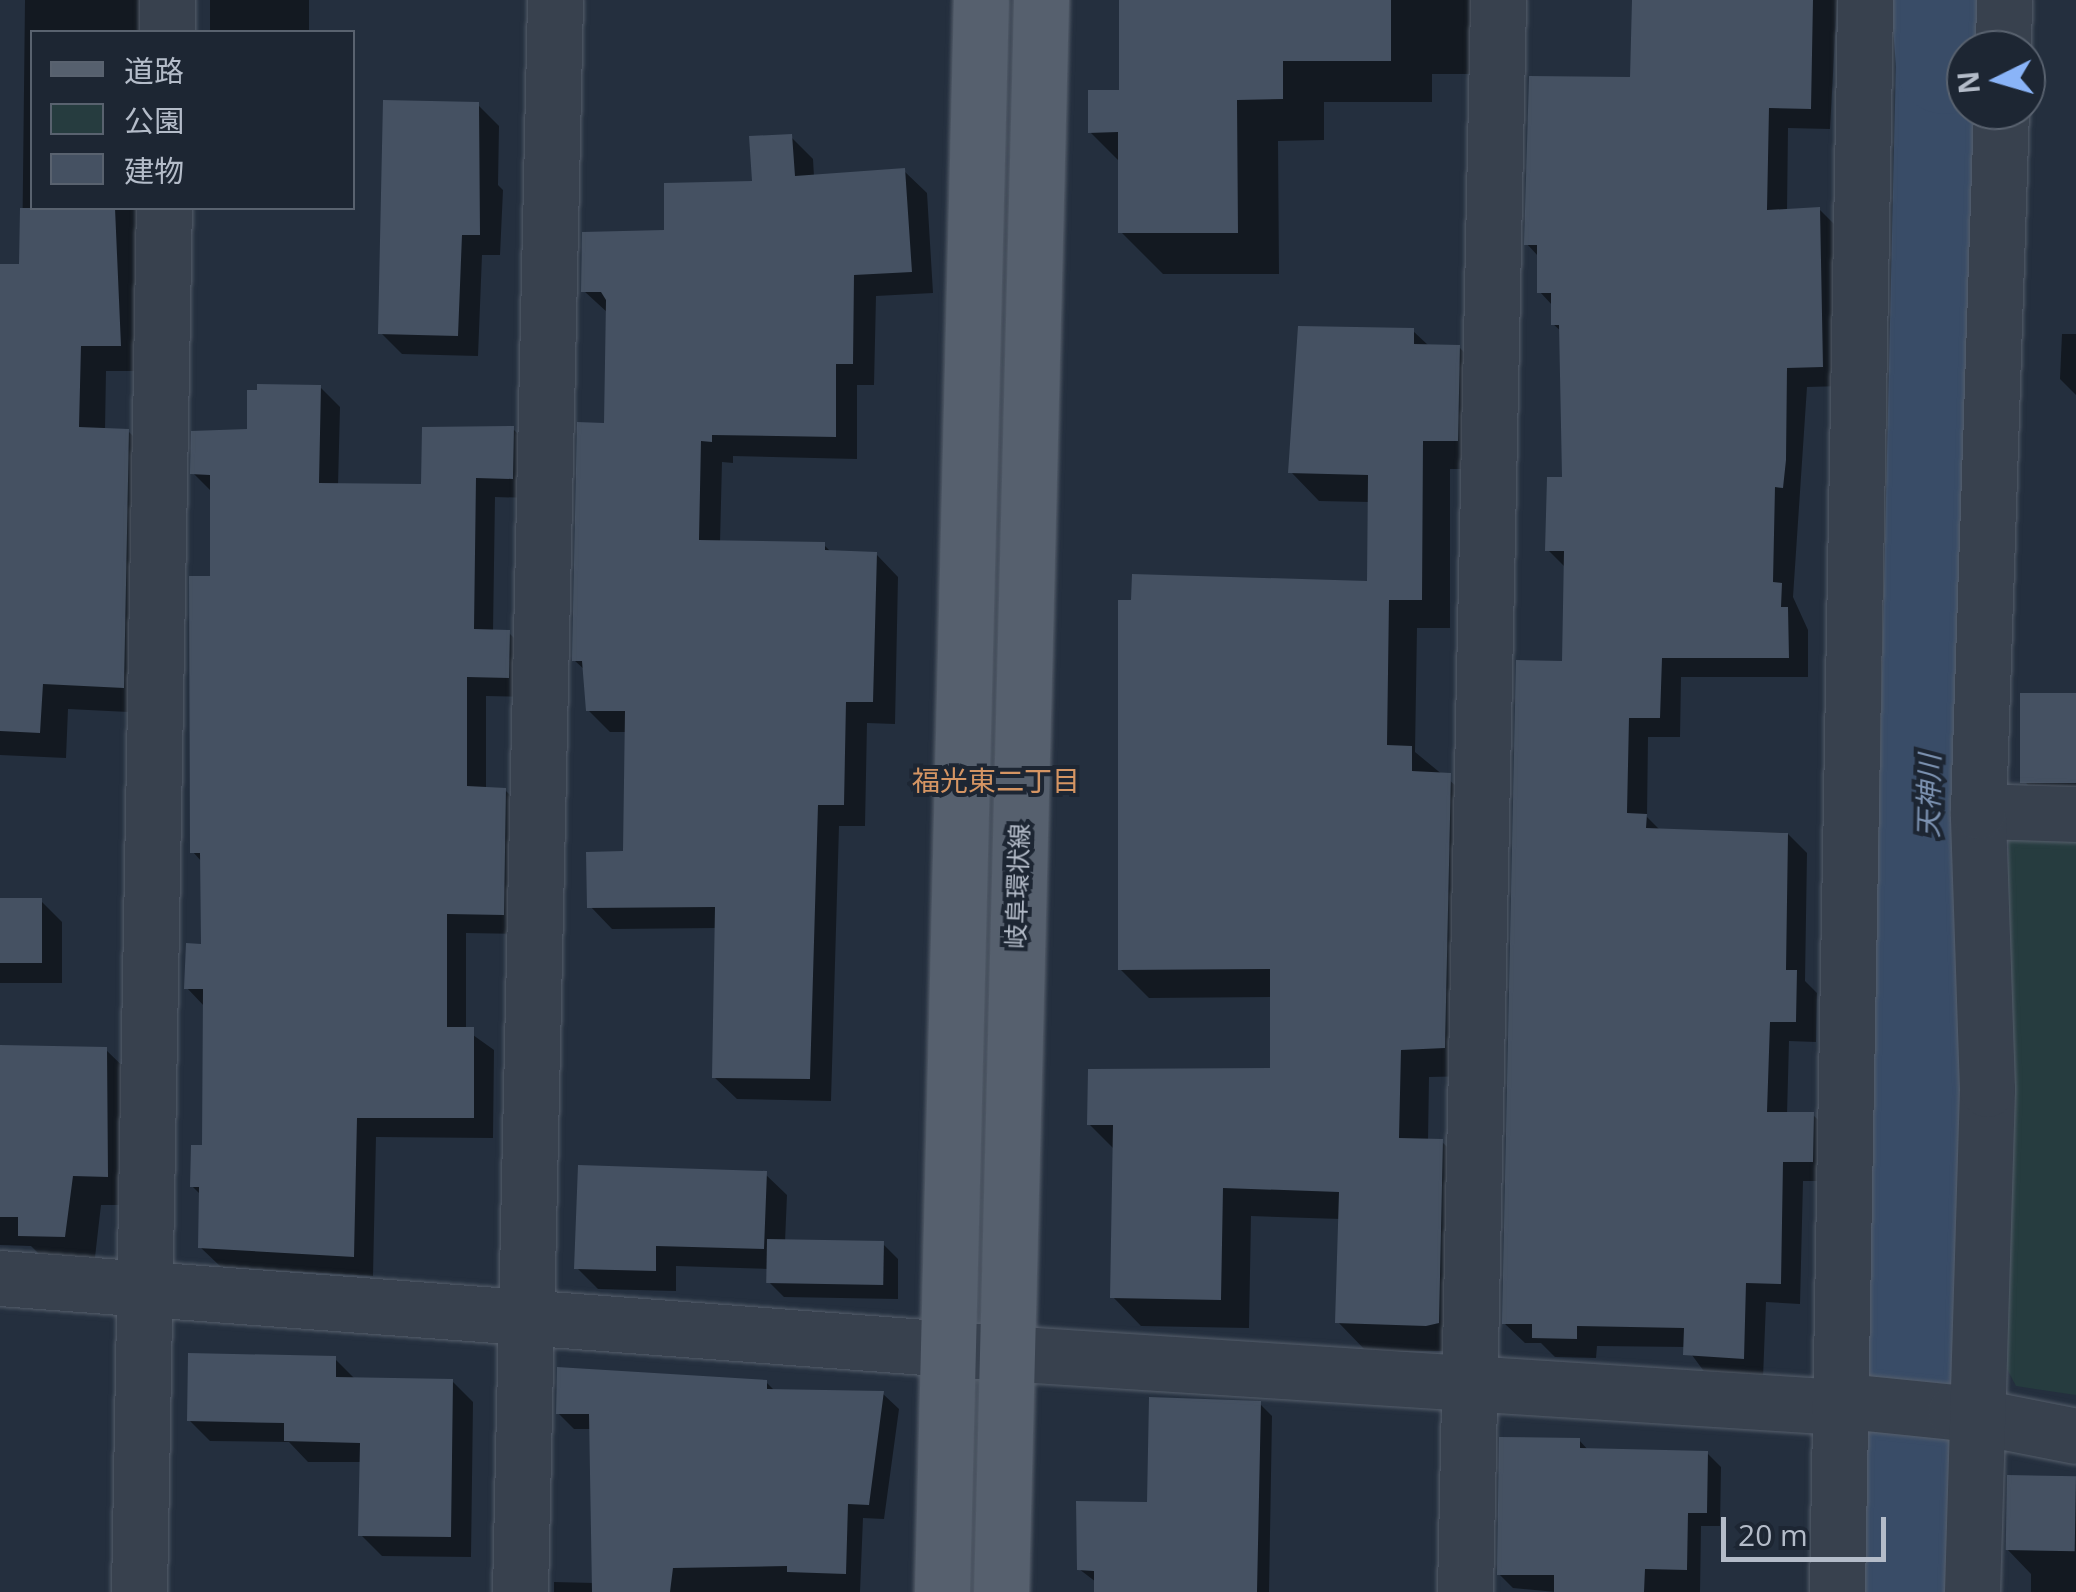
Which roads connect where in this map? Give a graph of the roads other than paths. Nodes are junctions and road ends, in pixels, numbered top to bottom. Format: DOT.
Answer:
graph roads {
  1 [pos="168,0"];
  2 [pos="555,0"];
  3 [pos="980,0"];
  4 [pos="1041,0"];
  5 [pos="1498,0"];
  6 [pos="1865,0"];
  7 [pos="2004,0"];
  8 [pos="167,30"];
  9 [pos="2003,30"];
  10 [pos="2000,130"];
  11 [pos="164,210"];
  12 [pos="1978,811"];
  13 [pos="2076,814"];
  14 [pos="0,1278"];
  15 [pos="145,1288"];
  16 [pos="526,1314"];
  17 [pos="946,1344"];
  18 [pos="1004,1353"];
  19 [pos="1471,1382"];
  20 [pos="1848,1404"];
  21 [pos="1966,1414"];
  22 [pos="2076,1436"];
  23 [pos="140,1592"];
  24 [pos="520,1592"];
  25 [pos="942,1592"];
  26 [pos="1000,1592"];
  27 [pos="1465,1592"];
  28 [pos="1837,1592"];
  29 [pos="1972,1592"];
  1 -- 8 [label="street"];
  2 -- 16 [label="street"];
  3 -- 17 [label="main road"];
  4 -- 18 [label="main road, 岐阜環状線"];
  5 -- 19 [label="street"];
  6 -- 20 [label="street"];
  7 -- 9 [label="street"];
  10 -- 12 [label="street"];
  11 -- 15 [label="street"];
  12 -- 13 [label="street"];
  12 -- 21 [label="street"];
  14 -- 15 [label="street"];
  15 -- 16 [label="street"];
  15 -- 23 [label="street"];
  16 -- 17 [label="street"];
  16 -- 24 [label="street"];
  17 -- 18 [label="street"];
  17 -- 25 [label="main road"];
  18 -- 19 [label="street"];
  18 -- 26 [label="main road, 岐阜環状線"];
  19 -- 20 [label="street"];
  19 -- 27 [label="street"];
  20 -- 21 [label="street"];
  20 -- 28 [label="street"];
  21 -- 22 [label="street"];
  21 -- 29 [label="street"];
}
